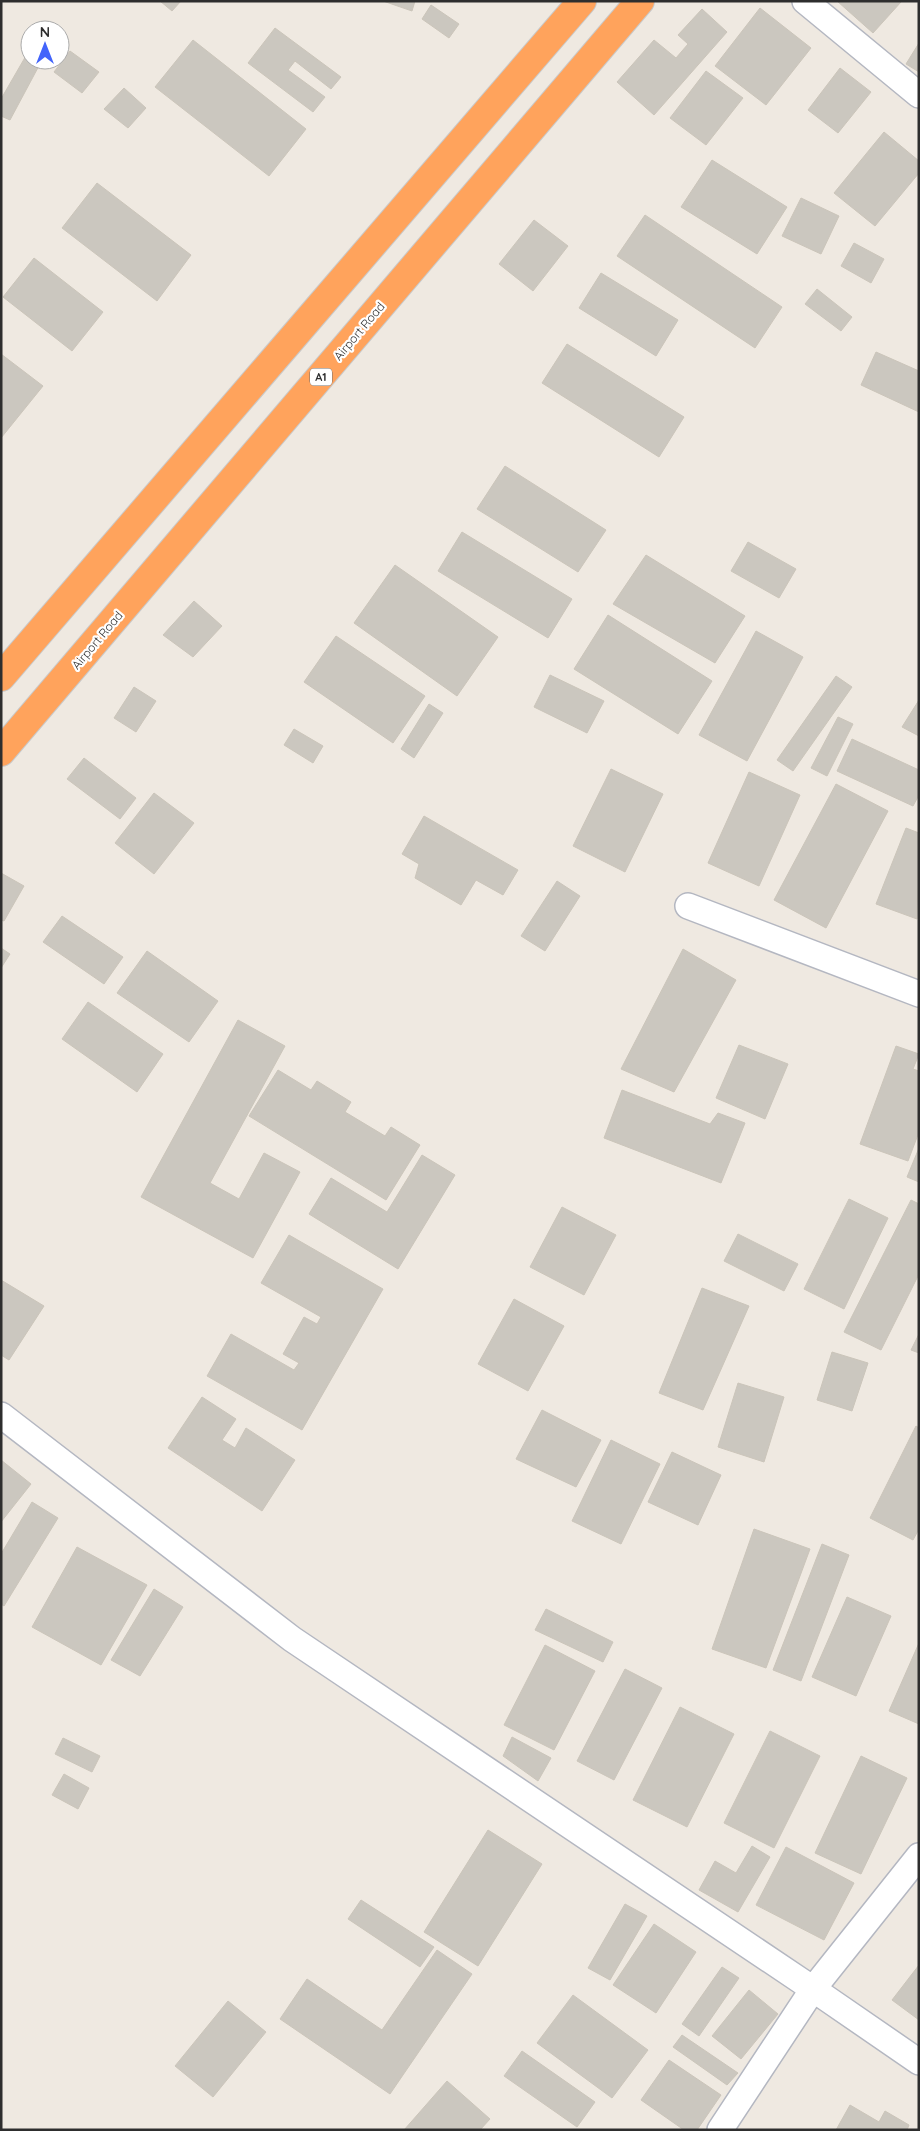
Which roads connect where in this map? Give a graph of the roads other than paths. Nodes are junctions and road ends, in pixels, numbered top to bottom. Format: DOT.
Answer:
graph roads {
  1 [pos="582,1"];
  2 [pos="640,1"];
  3 [pos="805,1"];
  4 [pos="919,95"];
  5 [pos="1,677"];
  6 [pos="1,752"];
  7 [pos="688,906"];
  8 [pos="919,994"];
  9 [pos="1,1414"];
  10 [pos="919,1856"];
  11 [pos="813,1989"];
  12 [pos="919,2062"];
  13 [pos="720,2130"];
  1 -- 5 [label="highway"];
  2 -- 6 [label="highway, Airport Road / A1"];
  3 -- 4 [label="street"];
  7 -- 8 [label="street"];
  9 -- 11 [label="street"];
  10 -- 11 [label="street"];
  11 -- 12 [label="street"];
  11 -- 13 [label="street"];
}
